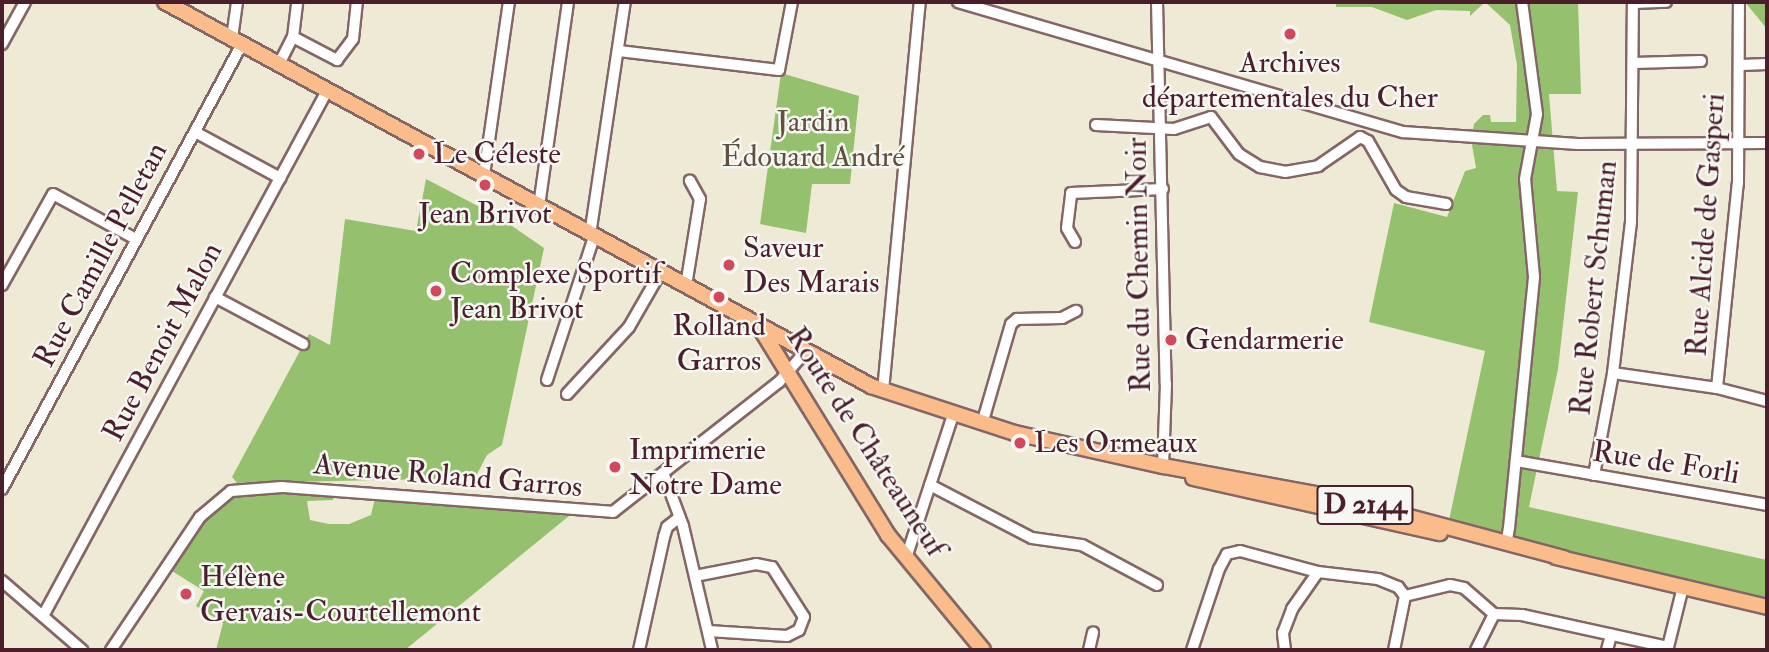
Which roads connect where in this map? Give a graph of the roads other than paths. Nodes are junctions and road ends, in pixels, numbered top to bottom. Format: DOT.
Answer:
graph roads {
  1 [pos="25,2"];
  2 [pos="165,2"];
  3 [pos="237,2"];
  4 [pos="297,2"];
  5 [pos="357,2"];
  6 [pos="509,2"];
  7 [pos="568,2"];
  8 [pos="625,2"];
  9 [pos="792,2"];
  10 [pos="920,2"];
  11 [pos="958,2"];
  12 [pos="1157,2"];
  13 [pos="1522,2"];
  14 [pos="1633,2"];
  15 [pos="1665,2"];
  16 [pos="1739,2"];
  17 [pos="293,37"];
  18 [pos="237,41"];
  19 [pos="2,44"];
  20 [pos="619,51"];
  21 [pos="1701,61"];
  22 [pos="1160,62"];
  23 [pos="279,64"];
  24 [pos="1634,64"];
  25 [pos="1767,64"];
  26 [pos="1741,65"];
  27 [pos="327,91"];
  28 [pos="1366,123"];
  29 [pos="1096,125"];
  30 [pos="1162,130"];
  31 [pos="195,132"];
  32 [pos="1362,138"];
  33 [pos="1532,142"];
  34 [pos="1740,142"];
  35 [pos="1767,143"];
  36 [pos="1634,145"];
  37 [pos="484,175"];
  38 [pos="280,178"];
  39 [pos="690,181"];
  40 [pos="1163,189"];
  41 [pos="1446,204"];
  42 [pos="539,206"];
  43 [pos="592,236"];
  44 [pos="136,239"];
  45 [pos="1075,242"];
  46 [pos="660,272"];
  47 [pos="2,285"];
  48 [pos="686,286"];
  49 [pos="215,297"];
  50 [pos="1076,311"];
  51 [pos="759,327"];
  52 [pos="303,344"];
  53 [pos="804,353"];
  54 [pos="1613,373"];
  55 [pos="788,374"];
  56 [pos="547,380"];
  57 [pos="1717,388"];
  58 [pos="883,391"];
  59 [pos="567,394"];
  60 [pos="1767,401"];
  61 [pos="953,415"];
  62 [pos="982,425"];
  63 [pos="1516,461"];
  64 [pos="1163,466"];
  65 [pos="664,475"];
  66 [pos="1594,475"];
  67 [pos="653,484"];
  68 [pos="930,485"];
  69 [pos="2,489"];
  70 [pos="672,498"];
  71 [pos="1767,505"];
  72 [pos="680,517"];
  73 [pos="1390,517"];
  74 [pos="1507,540"];
  75 [pos="1490,543"];
  76 [pos="905,558"];
  77 [pos="1564,558"];
  78 [pos="1318,572"];
  79 [pos="695,576"];
  80 [pos="2,582"];
  81 [pos="1157,585"];
  82 [pos="1683,587"];
  83 [pos="1405,596"];
  84 [pos="1767,607"];
  85 [pos="1494,614"];
  86 [pos="43,616"];
  87 [pos="708,631"];
  88 [pos="1093,632"];
  89 [pos="1611,635"];
  90 [pos="82,650"];
  91 [pos="111,650"];
  92 [pos="639,650"];
  93 [pos="712,650"];
  94 [pos="984,650"];
  95 [pos="1089,650"];
  96 [pos="1192,650"];
  97 [pos="1285,650"];
  98 [pos="1394,650"];
  99 [pos="1476,650"];
  100 [pos="1607,650"];
  1 -- 19 [label="street"];
  2 -- 18 [label="main road"];
  3 -- 18 [label="street"];
  4 -- 17 [label="street"];
  5 -- 17 [label="street"];
  6 -- 37 [label="street"];
  7 -- 42 [label="street"];
  8 -- 20 [label="street"];
  9 -- 20 [label="street"];
  10 -- 58 [label="street"];
  11 -- 22 [label="street"];
  12 -- 22 [label="street, Rue du Chemin Noir"];
  13 -- 33 [label="street"];
  14 -- 15 [label="street"];
  14 -- 24 [label="street, Rue Robert Schuman"];
  16 -- 26 [label="street, Rue Alcide de Gasperi"];
  17 -- 23 [label="street"];
  18 -- 23 [label="main road"];
  18 -- 31 [label="street, Rue Camille Pelletan"];
  20 -- 43 [label="street"];
  21 -- 24 [label="street"];
  22 -- 28 [label="street"];
  22 -- 30 [label="street, Rue du Chemin Noir"];
  23 -- 27 [label="main road"];
  24 -- 36 [label="street, Rue Robert Schuman"];
  25 -- 26 [label="street, Rue Alcide de Gasperi"];
  26 -- 34 [label="street, Rue Alcide de Gasperi"];
  27 -- 37 [label="main road"];
  27 -- 38 [label="street, Rue Benoit Malon"];
  28 -- 32 [label="street"];
  28 -- 33 [label="street"];
  29 -- 30 [label="street"];
  30 -- 32 [label="street"];
  30 -- 40 [label="street, Rue du Chemin Noir"];
  31 -- 38 [label="street"];
  31 -- 44 [label="street, Rue Camille Pelletan"];
  32 -- 41 [label="street"];
  33 -- 36 [label="street"];
  33 -- 63 [label="street"];
  34 -- 35 [label="street"];
  34 -- 36 [label="street"];
  34 -- 57 [label="street, Rue Alcide de Gasperi"];
  36 -- 54 [label="street, Rue Robert Schuman"];
  37 -- 42 [label="main road"];
  38 -- 49 [label="street, Rue Benoit Malon"];
  39 -- 48 [label="street"];
  40 -- 45 [label="street"];
  40 -- 64 [label="street, Rue du Chemin Noir"];
  42 -- 43 [label="main road"];
  43 -- 46 [label="main road"];
  43 -- 56 [label="street"];
  44 -- 47 [label="street"];
  44 -- 69 [label="street, Rue Camille Pelletan"];
  46 -- 48 [label="main road"];
  46 -- 59 [label="street"];
  48 -- 51 [label="main road"];
  49 -- 52 [label="street"];
  49 -- 86 [label="street, Rue Benoit Malon"];
  50 -- 62 [label="street"];
  51 -- 53 [label="main road, D 2144"];
  51 -- 55 [label="main road, Route de Châteauneuf"];
  53 -- 55 [label="street, Avenue Roland Garros"];
  53 -- 58 [label="main road, D 2144"];
  54 -- 57 [label="street"];
  54 -- 66 [label="street, Rue Robert Schuman"];
  55 -- 65 [label="street, Avenue Roland Garros"];
  55 -- 76 [label="main road, Route de Châteauneuf"];
  57 -- 60 [label="street"];
  58 -- 61 [label="main road, D 2144"];
  61 -- 62 [label="main road, D 2144"];
  61 -- 68 [label="street"];
  62 -- 64 [label="main road, D 2144"];
  63 -- 66 [label="street, Rue de Forli"];
  63 -- 74 [label="street"];
  64 -- 73 [label="main road, D 2144"];
  65 -- 67 [label="street, Avenue Roland Garros"];
  65 -- 70 [label="street"];
  66 -- 71 [label="street, Rue de Forli"];
  67 -- 70 [label="street"];
  67 -- 91 [label="street, Avenue Roland Garros"];
  68 -- 76 [label="street"];
  68 -- 81 [label="street"];
  70 -- 72 [label="street"];
  72 -- 79 [label="street"];
  72 -- 92 [label="street"];
  73 -- 74 [label="main road, D 2144"];
  73 -- 75 [label="main road, D 2144"];
  74 -- 75 [label="street"];
  74 -- 77 [label="main road, D 2144"];
  75 -- 77 [label="main road, D 2144"];
  76 -- 94 [label="main road, Route de Châteauneuf"];
  77 -- 82 [label="main road, D 2144"];
  78 -- 83 [label="street"];
  78 -- 96 [label="street"];
  78 -- 97 [label="street"];
  79 -- 87 [label="street"];
  79 -- 87 [label="street"];
  80 -- 86 [label="street"];
  82 -- 84 [label="main road, D 2144"];
  82 -- 89 [label="street"];
  83 -- 85 [label="street"];
  83 -- 98 [label="street"];
  85 -- 89 [label="street"];
  85 -- 99 [label="street"];
  86 -- 90 [label="street"];
  87 -- 93 [label="street"];
  88 -- 95 [label="street"];
  89 -- 100 [label="street"];
}
